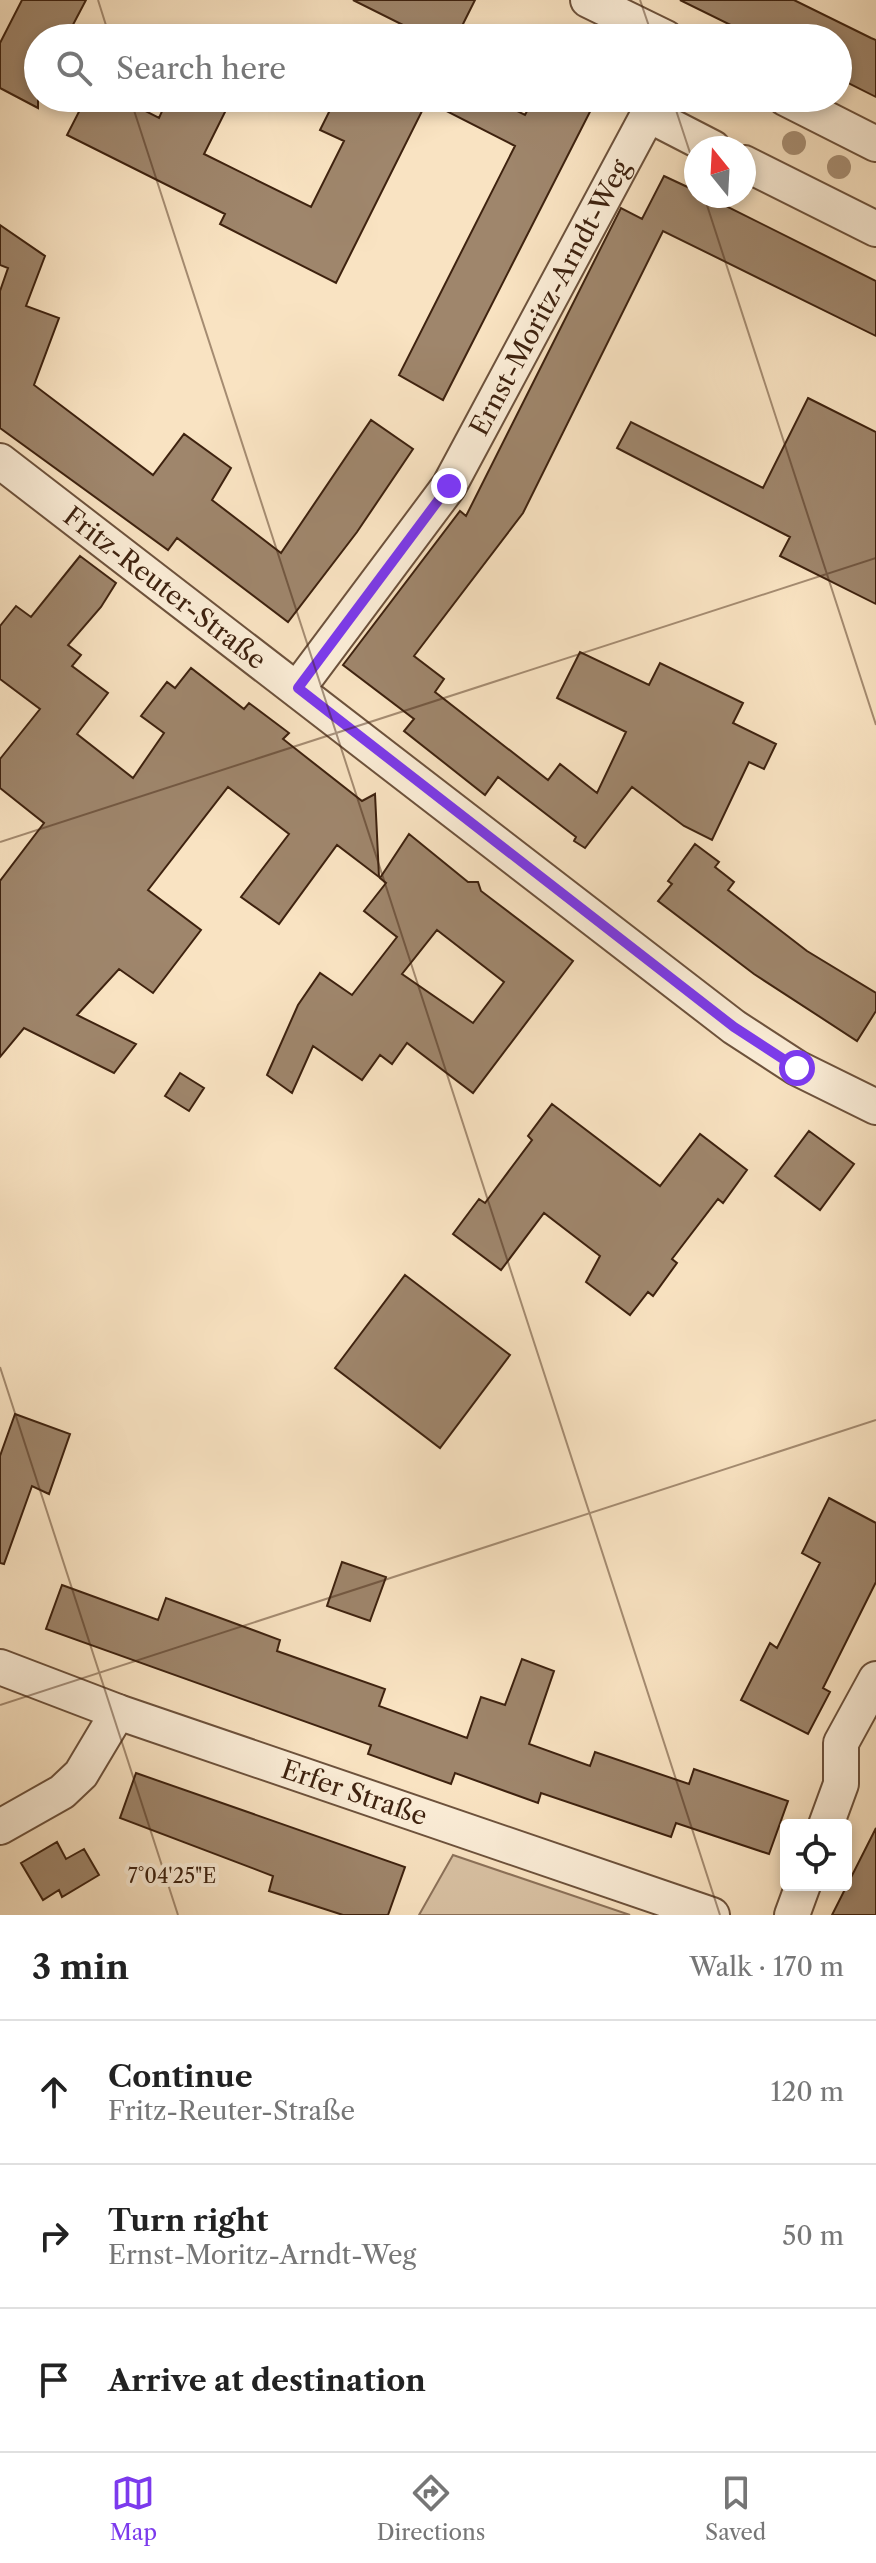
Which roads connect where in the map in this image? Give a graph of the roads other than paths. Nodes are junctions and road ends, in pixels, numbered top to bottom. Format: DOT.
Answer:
graph roads {
  1 [pos="588,0"];
  2 [pos="637,24"];
  3 [pos="650,112"];
  4 [pos="660,112"];
  5 [pos="813,112"];
  6 [pos="695,136"];
  7 [pos="876,144"];
  8 [pos="756,169"];
  9 [pos="876,229"];
  10 [pos="0,461"];
  11 [pos="298,688"];
  12 [pos="876,1107"];
  13 [pos="0,1667"];
  14 [pos="876,1679"];
  15 [pos="118,1712"];
  16 [pos="828,1819"];
  17 [pos="0,1827"];
  18 [pos="801,1891"];
  19 [pos="712,1915"];
  20 [pos="792,1915"];
  1 -- 2 [label="street"];
  3 -- 11 [label="street, Ernst-Moritz-Arndt-Weg"];
  4 -- 6 [label="street"];
  5 -- 7 [label="street"];
  8 -- 9 [label="street"];
  10 -- 11 [label="street, Fritz-Reuter-Straße"];
  11 -- 12 [label="street, Fritz-Reuter-Straße"];
  13 -- 15 [label="street, Erfer Straße"];
  14 -- 16 [label="street"];
  15 -- 17 [label="street"];
  15 -- 19 [label="street, Erfer Straße"];
  18 -- 20 [label="street"];
}
